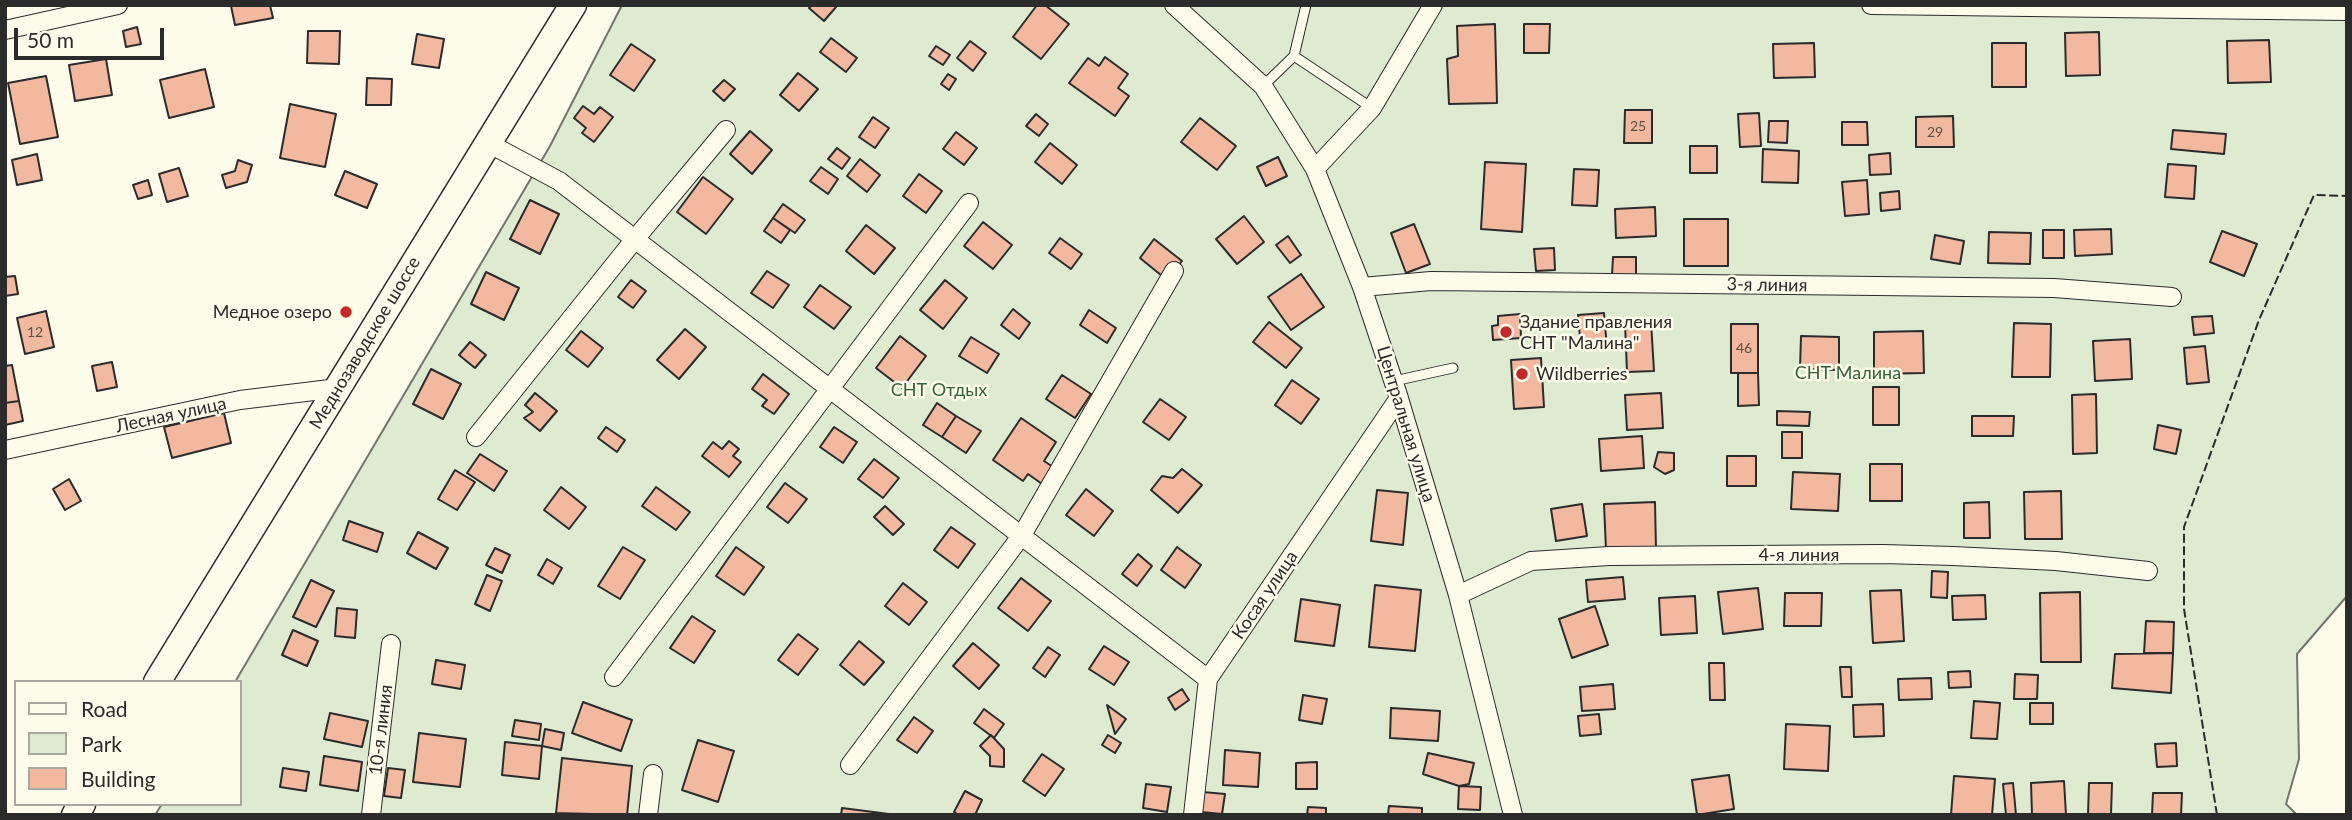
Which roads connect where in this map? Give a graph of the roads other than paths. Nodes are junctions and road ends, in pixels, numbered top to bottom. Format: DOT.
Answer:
graph roads {
  1 [pos="118,5"];
  2 [pos="573,5"];
  3 [pos="1174,5"];
  4 [pos="1306,5"];
  5 [pos="1433,5"];
  6 [pos="1871,5"];
  7 [pos="2347,11"];
  8 [pos="5,30"];
  9 [pos="1294,56"];
  10 [pos="1264,86"];
  11 [pos="1372,108"];
  12 [pos="726,130"];
  13 [pos="488,143"];
  14 [pos="1315,169"];
  15 [pos="969,203"];
  16 [pos="635,239"];
  17 [pos="1174,271"];
  18 [pos="1362,287"];
  19 [pos="2172,297"];
  20 [pos="1453,369"];
  21 [pos="338,388"];
  22 [pos="1396,389"];
  23 [pos="830,390"];
  24 [pos="476,437"];
  25 [pos="5,450"];
  26 [pos="1022,535"];
  27 [pos="2148,571"];
  28 [pos="1458,595"];
  29 [pos="391,644"];
  30 [pos="614,677"];
  31 [pos="1208,678"];
  32 [pos="158,680"];
  33 [pos="850,765"];
  34 [pos="653,774"];
  35 [pos="371,815"];
  36 [pos="648,815"];
  37 [pos="1193,815"];
  38 [pos="1513,815"];
  1 -- 8 [label="street"];
  2 -- 13 [label="main road, Меднозаводское шоссе"];
  3 -- 10 [label="street, Центральная улица"];
  4 -- 9 [label="lane"];
  5 -- 11 [label="street"];
  6 -- 7 [label="street"];
  9 -- 10 [label="lane"];
  9 -- 11 [label="lane"];
  10 -- 14 [label="street, Центральная улица"];
  11 -- 14 [label="street"];
  12 -- 16 [label="street"];
  13 -- 16 [label="street"];
  13 -- 21 [label="main road, Меднозаводское шоссе"];
  14 -- 18 [label="street, Центральная улица"];
  15 -- 23 [label="street"];
  16 -- 23 [label="street"];
  16 -- 24 [label="street"];
  17 -- 26 [label="street"];
  18 -- 19 [label="street, 3-я линия"];
  18 -- 22 [label="street, Центральная улица"];
  20 -- 22 [label="lane"];
  21 -- 25 [label="street, Лесная улица"];
  21 -- 32 [label="main road, Меднозаводское шоссе"];
  22 -- 28 [label="street, Центральная улица"];
  22 -- 31 [label="street, Косая улица"];
  23 -- 26 [label="street"];
  23 -- 30 [label="street"];
  26 -- 31 [label="street"];
  26 -- 33 [label="street"];
  27 -- 28 [label="street, 4-я линия"];
  28 -- 38 [label="street, Центральная улица"];
  29 -- 35 [label="street, 10-я линия"];
  31 -- 37 [label="street, Косая улица"];
  34 -- 36 [label="street"];
}
